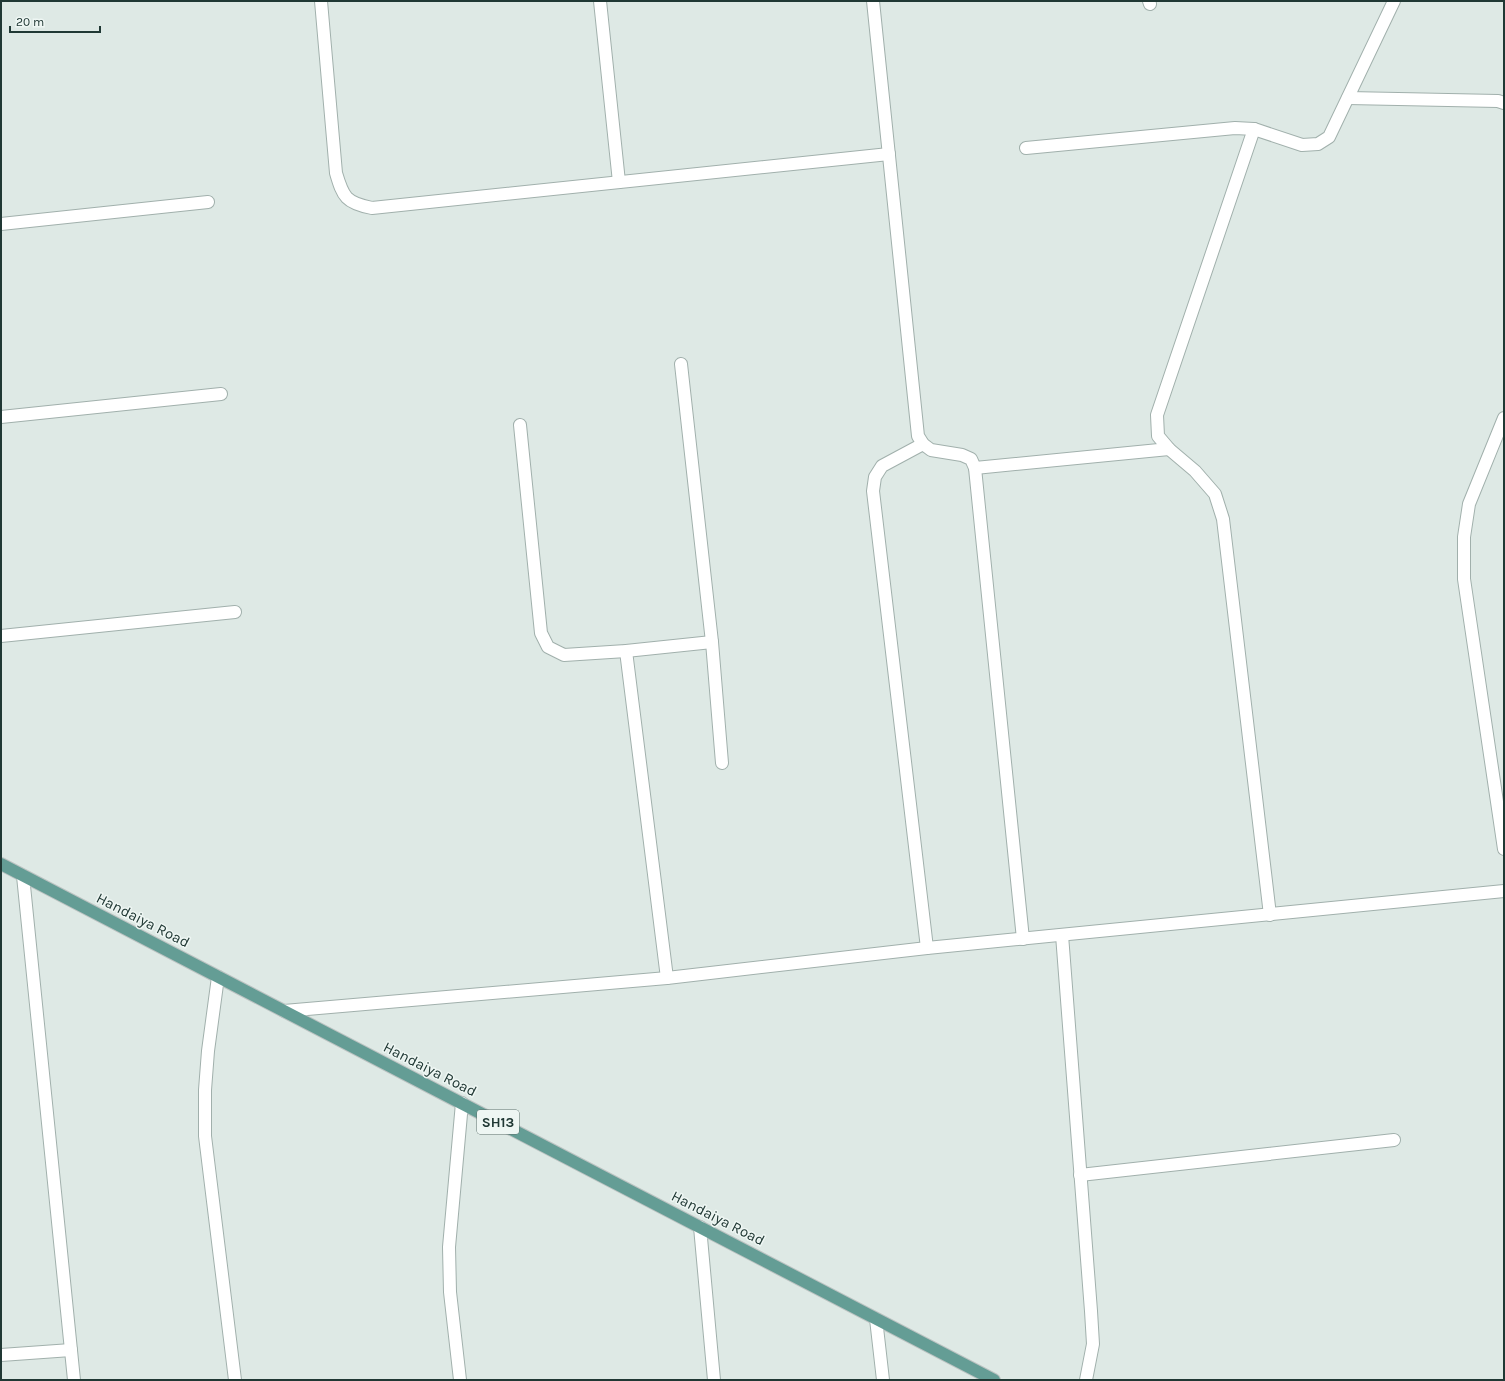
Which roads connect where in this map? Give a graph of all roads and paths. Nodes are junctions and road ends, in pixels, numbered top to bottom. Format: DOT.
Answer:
graph roads {
  1 [pos="321,1"];
  2 [pos="600,1"];
  3 [pos="873,1"];
  4 [pos="1394,1"];
  5 [pos="1348,98"];
  6 [pos="1504,103"];
  7 [pos="1254,129"];
  8 [pos="1026,148"];
  9 [pos="889,154"];
  10 [pos="619,182"];
  11 [pos="208,202"];
  12 [pos="1,224"];
  13 [pos="681,364"];
  14 [pos="221,394"];
  15 [pos="1,417"];
  16 [pos="1504,418"];
  17 [pos="520,425"];
  18 [pos="923,444"];
  19 [pos="1169,449"];
  20 [pos="975,468"];
  21 [pos="236,612"];
  22 [pos="1,636"];
  23 [pos="712,642"];
  24 [pos="626,651"];
  25 [pos="722,763"];
  26 [pos="1504,849"];
  27 [pos="1,864"];
  28 [pos="23,876"];
  29 [pos="1504,891"];
  30 [pos="1270,915"];
  31 [pos="1062,935"];
  32 [pos="1023,939"];
  33 [pos="928,948"];
  34 [pos="218,977"];
  35 [pos="667,978"];
  36 [pos="284,1011"];
  37 [pos="462,1103"];
  38 [pos="1394,1140"];
  39 [pos="1080,1175"];
  40 [pos="700,1227"];
  41 [pos="876,1319"];
  42 [pos="71,1350"];
  43 [pos="1,1355"];
  44 [pos="74,1380"];
  45 [pos="235,1380"];
  46 [pos="460,1380"];
  47 [pos="714,1380"];
  48 [pos="883,1380"];
  49 [pos="994,1380"];
  50 [pos="1086,1380"];
  1 -- 10 [label="street"];
  2 -- 10 [label="street"];
  3 -- 9 [label="street"];
  4 -- 5 [label="street"];
  5 -- 6 [label="street"];
  5 -- 7 [label="street"];
  7 -- 8 [label="street"];
  7 -- 19 [label="street"];
  9 -- 10 [label="street"];
  9 -- 18 [label="street"];
  11 -- 12 [label="street"];
  13 -- 23 [label="street"];
  14 -- 15 [label="street"];
  16 -- 26 [label="street"];
  17 -- 24 [label="street"];
  18 -- 20 [label="street"];
  18 -- 33 [label="street"];
  19 -- 20 [label="street"];
  19 -- 30 [label="street"];
  20 -- 32 [label="street"];
  21 -- 22 [label="street"];
  23 -- 24 [label="street"];
  23 -- 25 [label="street"];
  24 -- 35 [label="street"];
  27 -- 28 [label="main road, Handaiya Road / SH13"];
  28 -- 34 [label="main road, Handaiya Road / SH13"];
  28 -- 42 [label="street"];
  29 -- 30 [label="street"];
  30 -- 31 [label="street"];
  31 -- 32 [label="street"];
  31 -- 39 [label="street"];
  32 -- 33 [label="street"];
  33 -- 35 [label="street"];
  34 -- 36 [label="main road, Handaiya Road / SH13"];
  34 -- 45 [label="street"];
  35 -- 36 [label="street"];
  36 -- 37 [label="main road, Handaiya Road / SH13"];
  37 -- 40 [label="main road, Handaiya Road / SH13"];
  37 -- 46 [label="street"];
  38 -- 39 [label="street"];
  39 -- 50 [label="street"];
  40 -- 41 [label="main road, Handaiya Road / SH13"];
  40 -- 47 [label="street"];
  41 -- 48 [label="street"];
  41 -- 49 [label="main road, Handaiya Road / SH13"];
  42 -- 43 [label="street"];
  42 -- 44 [label="street"];
}
